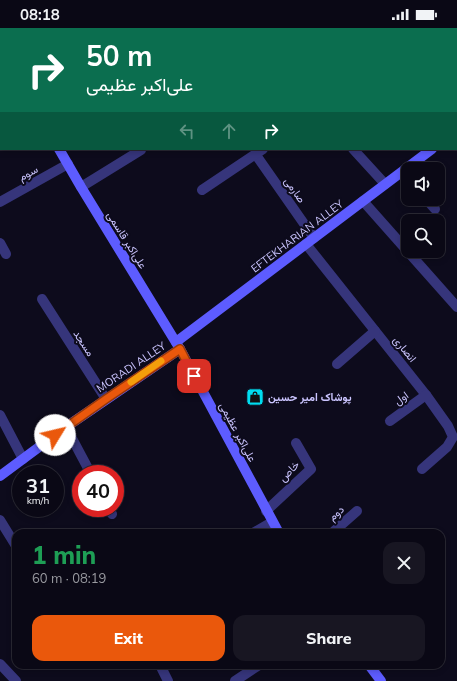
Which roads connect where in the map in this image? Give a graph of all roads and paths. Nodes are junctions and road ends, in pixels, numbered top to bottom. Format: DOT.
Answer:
graph roads {
  1 [pos="60,150"];
  2 [pos="141,150"];
  3 [pos="354,150"];
  4 [pos="431,150"];
  5 [pos="260,152"];
  6 [pos="415,162"];
  7 [pos="68,164"];
  8 [pos="401,173"];
  9 [pos="385,184"];
  10 [pos="81,187"];
  11 [pos="202,190"];
  12 [pos="363,201"];
  13 [pos="0,202"];
  14 [pos="433,206"];
  15 [pos="436,209"];
  16 [pos="310,241"];
  17 [pos="0,243"];
  18 [pos="6,254"];
  19 [pos="42,300"];
  20 [pos="457,307"];
  21 [pos="375,331"];
  22 [pos="178,345"];
  23 [pos="337,364"];
  24 [pos="426,395"];
  25 [pos="106,399"];
  26 [pos="0,415"];
  27 [pos="390,421"];
  28 [pos="66,427"];
  29 [pos="296,443"];
  30 [pos="23,459"];
  31 [pos="86,465"];
  32 [pos="422,469"];
  33 [pos="0,476"];
  34 [pos="266,511"];
  35 [pos="356,511"];
  36 [pos="0,520"];
  37 [pos="272,522"];
  38 [pos="260,529"];
  39 [pos="276,529"];
  40 [pos="336,529"];
  41 [pos="12,540"];
  42 [pos="0,664"];
  43 [pos="162,669"];
  44 [pos="253,669"];
  45 [pos="371,669"];
  46 [pos="16,681"];
  47 [pos="168,681"];
  48 [pos="235,681"];
  49 [pos="381,681"];
  1 -- 7 [label="street, علی‌اکبر قاسمی"];
  2 -- 10 [label="street"];
  3 -- 9 [label="street"];
  4 -- 6 [label="street, EFTEKHARIAN ALLEY"];
  5 -- 11 [label="street, صارمی"];
  5 -- 16 [label="street, صارمی"];
  7 -- 10 [label="street, علی‌اکبر قاسمی"];
  7 -- 13 [label="street, سوم"];
  8 -- 9 [label="street, EFTEKHARIAN ALLEY"];
  9 -- 12 [label="street, EFTEKHARIAN ALLEY"];
  10 -- 22 [label="street, علی‌اکبر قاسمی"];
  12 -- 16 [label="street, EFTEKHARIAN ALLEY"];
  12 -- 20 [label="street"];
  14 -- 15 [label="street"];
  16 -- 21 [label="street, انصاری"];
  16 -- 22 [label="street, EFTEKHARIAN ALLEY"];
  17 -- 18 [label="street"];
  19 -- 25 [label="street, مسجد"];
  21 -- 23 [label="street"];
  21 -- 24 [label="street, انصاری"];
  22 -- 25 [label="street, MORADI ALLEY"];
  22 -- 34 [label="street, علی‌اکبر عظیمی"];
  24 -- 27 [label="street, اول"];
  24 -- 32 [label="street, انصاری"];
  25 -- 28 [label="street, MORADI ALLEY"];
  26 -- 30 [label="street"];
  28 -- 30 [label="street, MORADI ALLEY"];
  28 -- 31 [label="street"];
  29 -- 34 [label="street, خاص"];
  30 -- 33 [label="street, MORADI ALLEY"];
  34 -- 37 [label="street, علی‌اکبر عظیمی"];
  35 -- 40 [label="street, دوم"];
  36 -- 41 [label="street"];
  37 -- 38 [label="street"];
  37 -- 39 [label="street, علی‌اکبر عظیمی"];
  42 -- 46 [label="street"];
  43 -- 47 [label="street"];
  44 -- 48 [label="street"];
  45 -- 49 [label="street"];
}
